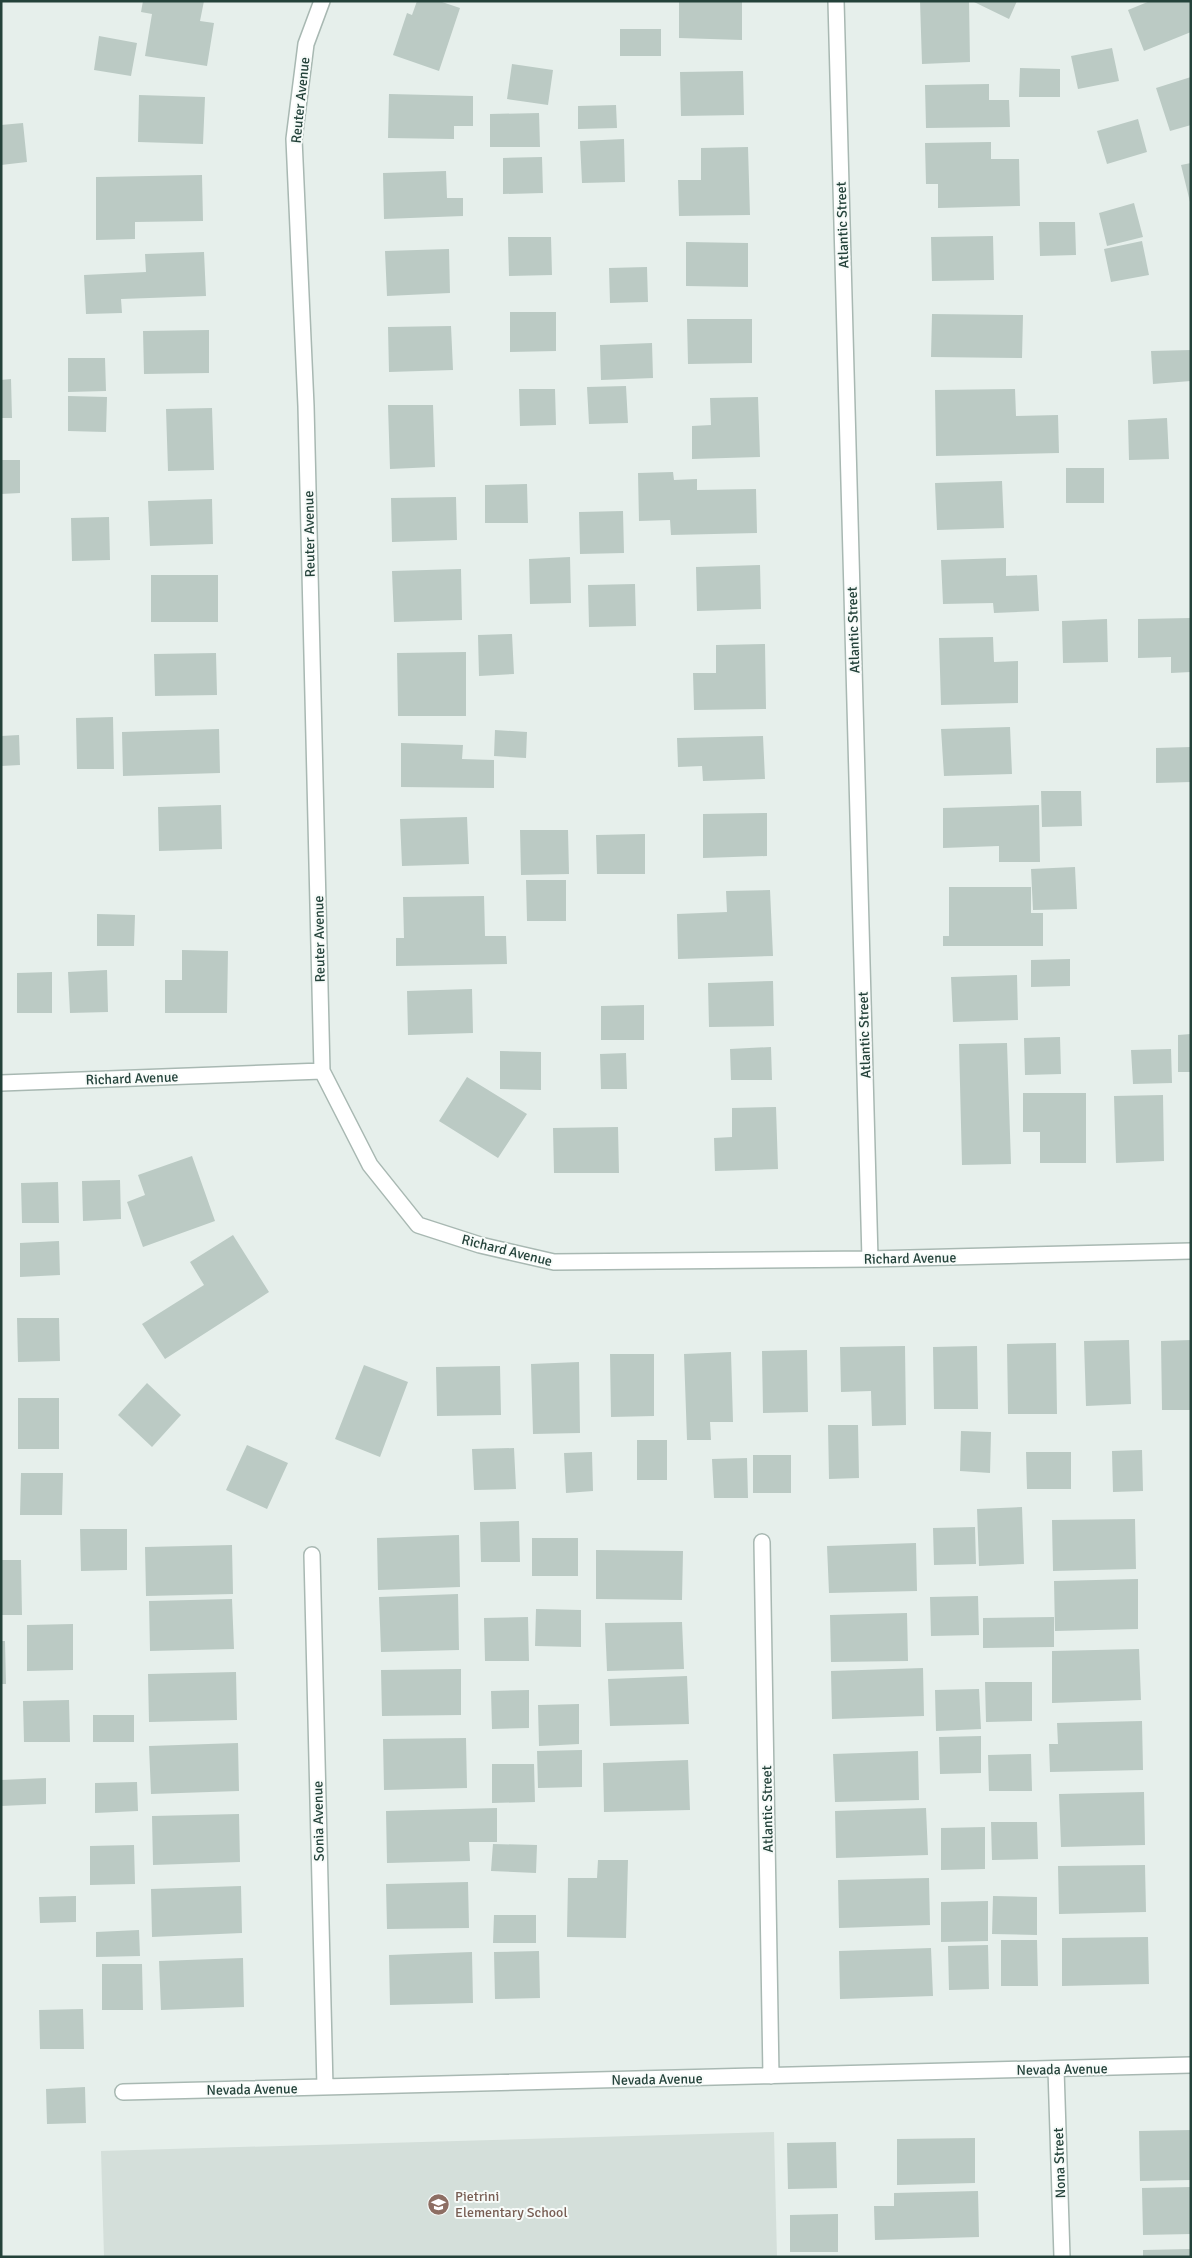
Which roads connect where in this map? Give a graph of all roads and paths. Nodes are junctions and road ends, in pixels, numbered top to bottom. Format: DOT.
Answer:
graph roads {
  1 [pos="322,1"];
  2 [pos="836,1"];
  3 [pos="322,1071"];
  4 [pos="1,1083"];
  5 [pos="1191,1251"];
  6 [pos="870,1259"];
  7 [pos="762,1542"];
  8 [pos="312,1555"];
  9 [pos="1191,2065"];
  10 [pos="1056,2069"];
  11 [pos="771,2076"];
  12 [pos="325,2087"];
  13 [pos="123,2092"];
  14 [pos="1062,2257"];
  1 -- 3 [label="street, Reuter Avenue"];
  2 -- 6 [label="street, Atlantic Street"];
  3 -- 4 [label="street, Richard Avenue"];
  3 -- 6 [label="street, Richard Avenue"];
  5 -- 6 [label="street, Richard Avenue"];
  7 -- 11 [label="street, Atlantic Street"];
  8 -- 12 [label="street, Sonia Avenue"];
  9 -- 10 [label="street, Nevada Avenue"];
  10 -- 11 [label="street, Nevada Avenue"];
  10 -- 14 [label="street, Nona Street"];
  11 -- 12 [label="street, Nevada Avenue"];
  12 -- 13 [label="street, Nevada Avenue"];
}
